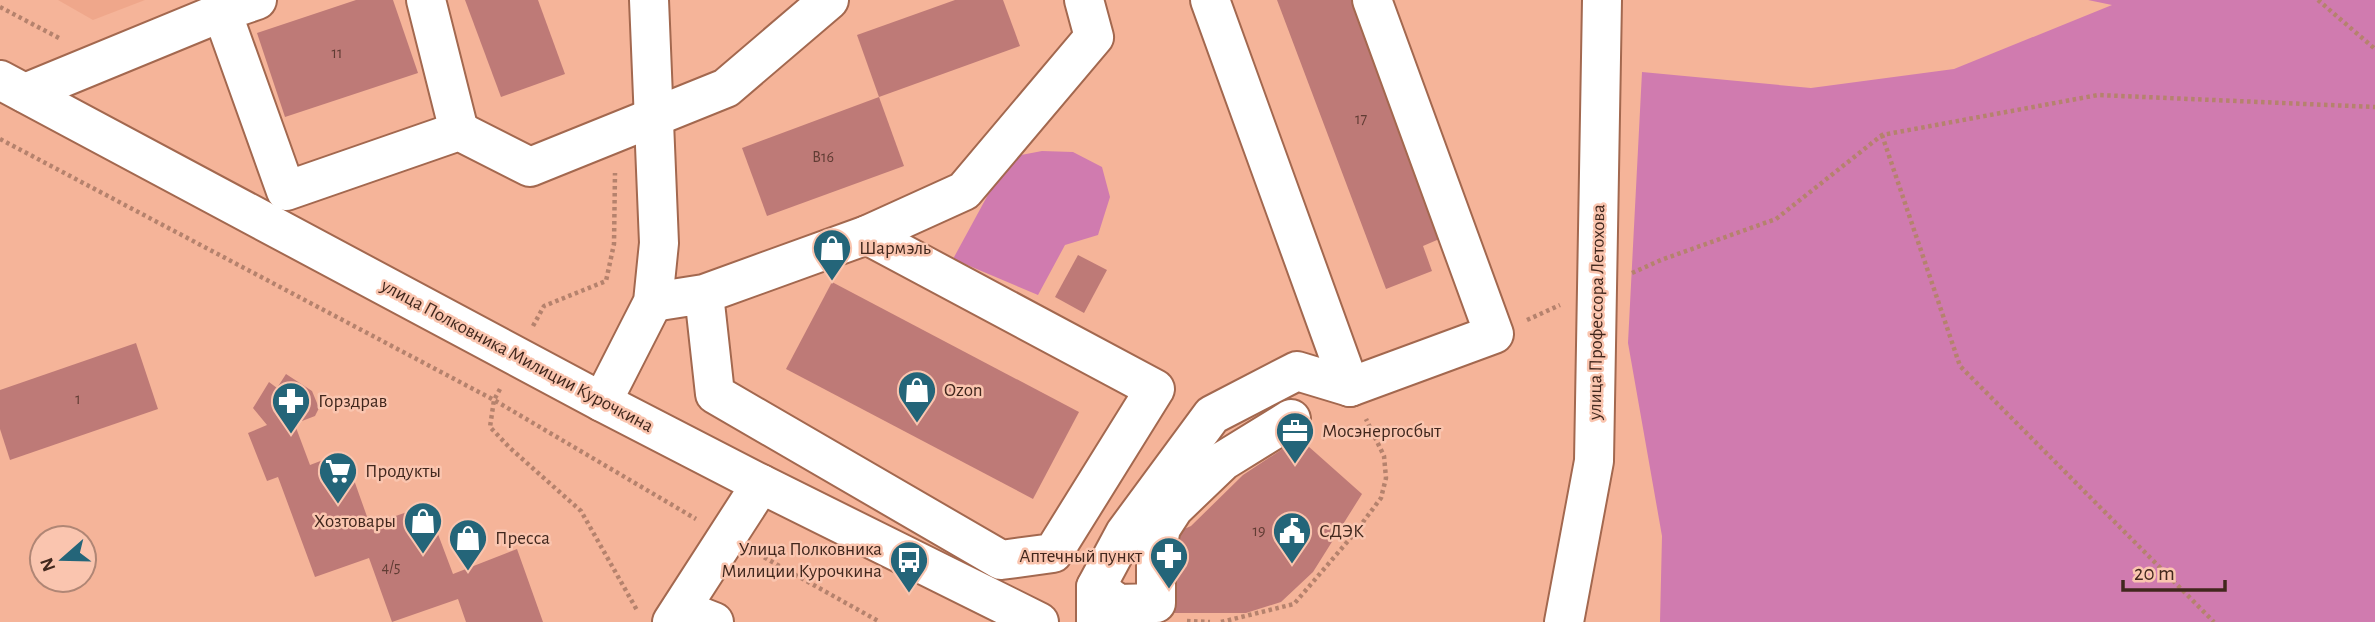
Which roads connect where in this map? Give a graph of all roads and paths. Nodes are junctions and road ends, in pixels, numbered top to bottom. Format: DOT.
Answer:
graph roads {
  1 [pos="426,0"];
  2 [pos="649,0"];
  3 [pos="829,0"];
  4 [pos="1084,0"];
  5 [pos="1210,0"];
  6 [pos="1372,0"];
  7 [pos="1602,0"];
  8 [pos="2318,0"];
  9 [pos="240,6"];
  10 [pos="2375,49"];
  11 [pos="13,87"];
  12 [pos="2375,107"];
  13 [pos="654,117"];
  14 [pos="459,131"];
  15 [pos="1882,135"];
  16 [pos="0,139"];
  17 [pos="867,235"];
  18 [pos="614,244"];
  19 [pos="1629,275"];
  20 [pos="704,295"];
  21 [pos="1570,300"];
  22 [pos="653,302"];
  23 [pos="1494,334"];
  24 [pos="517,357"];
  25 [pos="1350,387"];
  26 [pos="494,400"];
  27 [pos="602,402"];
  28 [pos="1291,419"];
  29 [pos="761,484"];
  30 [pos="727,537"];
  31 [pos="1096,605"];
  32 [pos="689,618"];
  33 [pos="644,622"];
  34 [pos="880,622"];
  35 [pos="1039,622"];
  36 [pos="1221,622"];
  37 [pos="1564,622"];
  38 [pos="2214,622"];
  1 -- 14 [label="street"];
  2 -- 13 [label="street"];
  3 -- 13 [label="street"];
  4 -- 17 [label="street"];
  5 -- 25 [label="street"];
  6 -- 23 [label="street"];
  7 -- 37 [label="street, улица Профессора Летохова"];
  8 -- 10 [label="path"];
  9 -- 11 [label="street"];
  9 -- 14 [label="street"];
  11 -- 24 [label="street, улица Полковника Милиции Курочкина"];
  12 -- 15 [label="path"];
  13 -- 14 [label="street"];
  13 -- 22 [label="street"];
  15 -- 19 [label="path"];
  15 -- 38 [label="path"];
  16 -- 26 [label="path"];
  17 -- 20 [label="street"];
  17 -- 20 [label="street"];
  18 -- 24 [label="path"];
  20 -- 22 [label="street"];
  21 -- 23 [label="path"];
  22 -- 27 [label="street"];
  23 -- 25 [label="street"];
  24 -- 26 [label="path"];
  24 -- 27 [label="street, улица Полковника Милиции Курочкина"];
  25 -- 31 [label="street"];
  25 -- 36 [label="path"];
  26 -- 30 [label="path"];
  26 -- 33 [label="path"];
  27 -- 29 [label="street, улица Полковника Милиции Курочкина"];
  28 -- 31 [label="street"];
  29 -- 30 [label="street"];
  29 -- 35 [label="street, улица Полковника Милиции Курочкина"];
  30 -- 32 [label="street"];
  30 -- 34 [label="path"];
}
